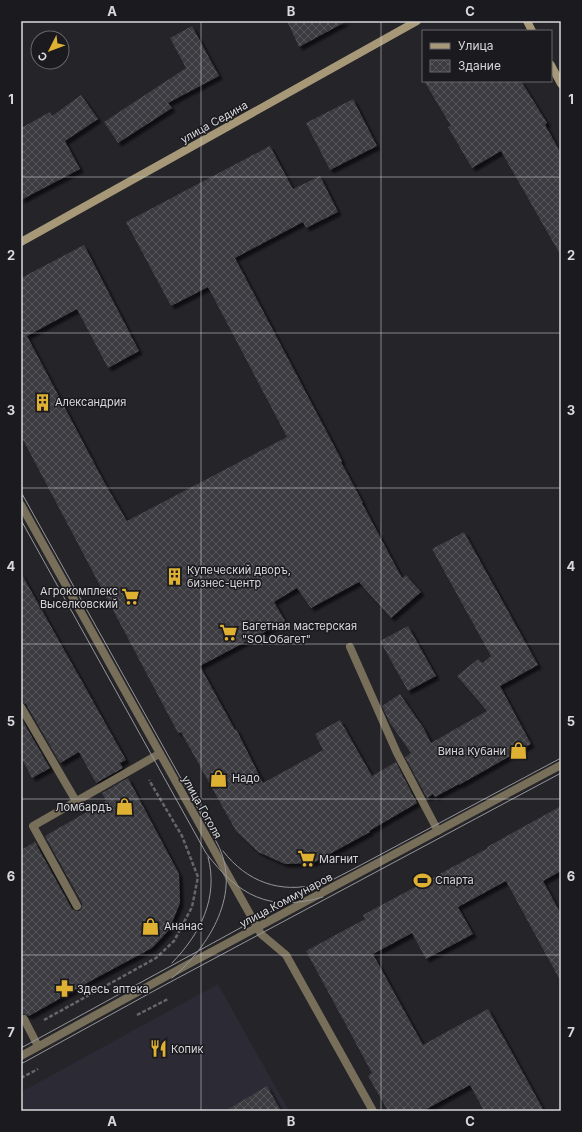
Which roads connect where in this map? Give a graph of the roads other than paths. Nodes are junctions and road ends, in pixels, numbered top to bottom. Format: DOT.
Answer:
graph roads {
  1 [pos="417,21"];
  2 [pos="527,21"];
  3 [pos="532,30"];
  4 [pos="552,67"];
  5 [pos="561,84"];
  6 [pos="21,242"];
  7 [pos="21,505"];
  8 [pos="350,647"];
  9 [pos="21,707"];
  10 [pos="159,754"];
  11 [pos="561,765"];
  12 [pos="76,801"];
  13 [pos="438,831"];
  14 [pos="77,906"];
  15 [pos="257,928"];
  16 [pos="24,1019"];
  17 [pos="38,1046"];
  18 [pos="21,1056"];
  19 [pos="373,1111"];
  1 -- 6 [label="main road, улица Седина"];
  2 -- 3 [label="main road"];
  4 -- 5 [label="main road"];
  7 -- 10 [label="street, улица Гоголя"];
  8 -- 13 [label="street"];
  9 -- 12 [label="street"];
  10 -- 12 [label="street"];
  10 -- 15 [label="street, улица Гоголя"];
  11 -- 13 [label="street, улица Коммунаров"];
  12 -- 14 [label="street"];
  13 -- 15 [label="street, улица Коммунаров"];
  15 -- 17 [label="street, улица Коммунаров"];
  15 -- 19 [label="street, улица Гоголя"];
  16 -- 17 [label="street"];
  17 -- 18 [label="street, улица Коммунаров"];
}
